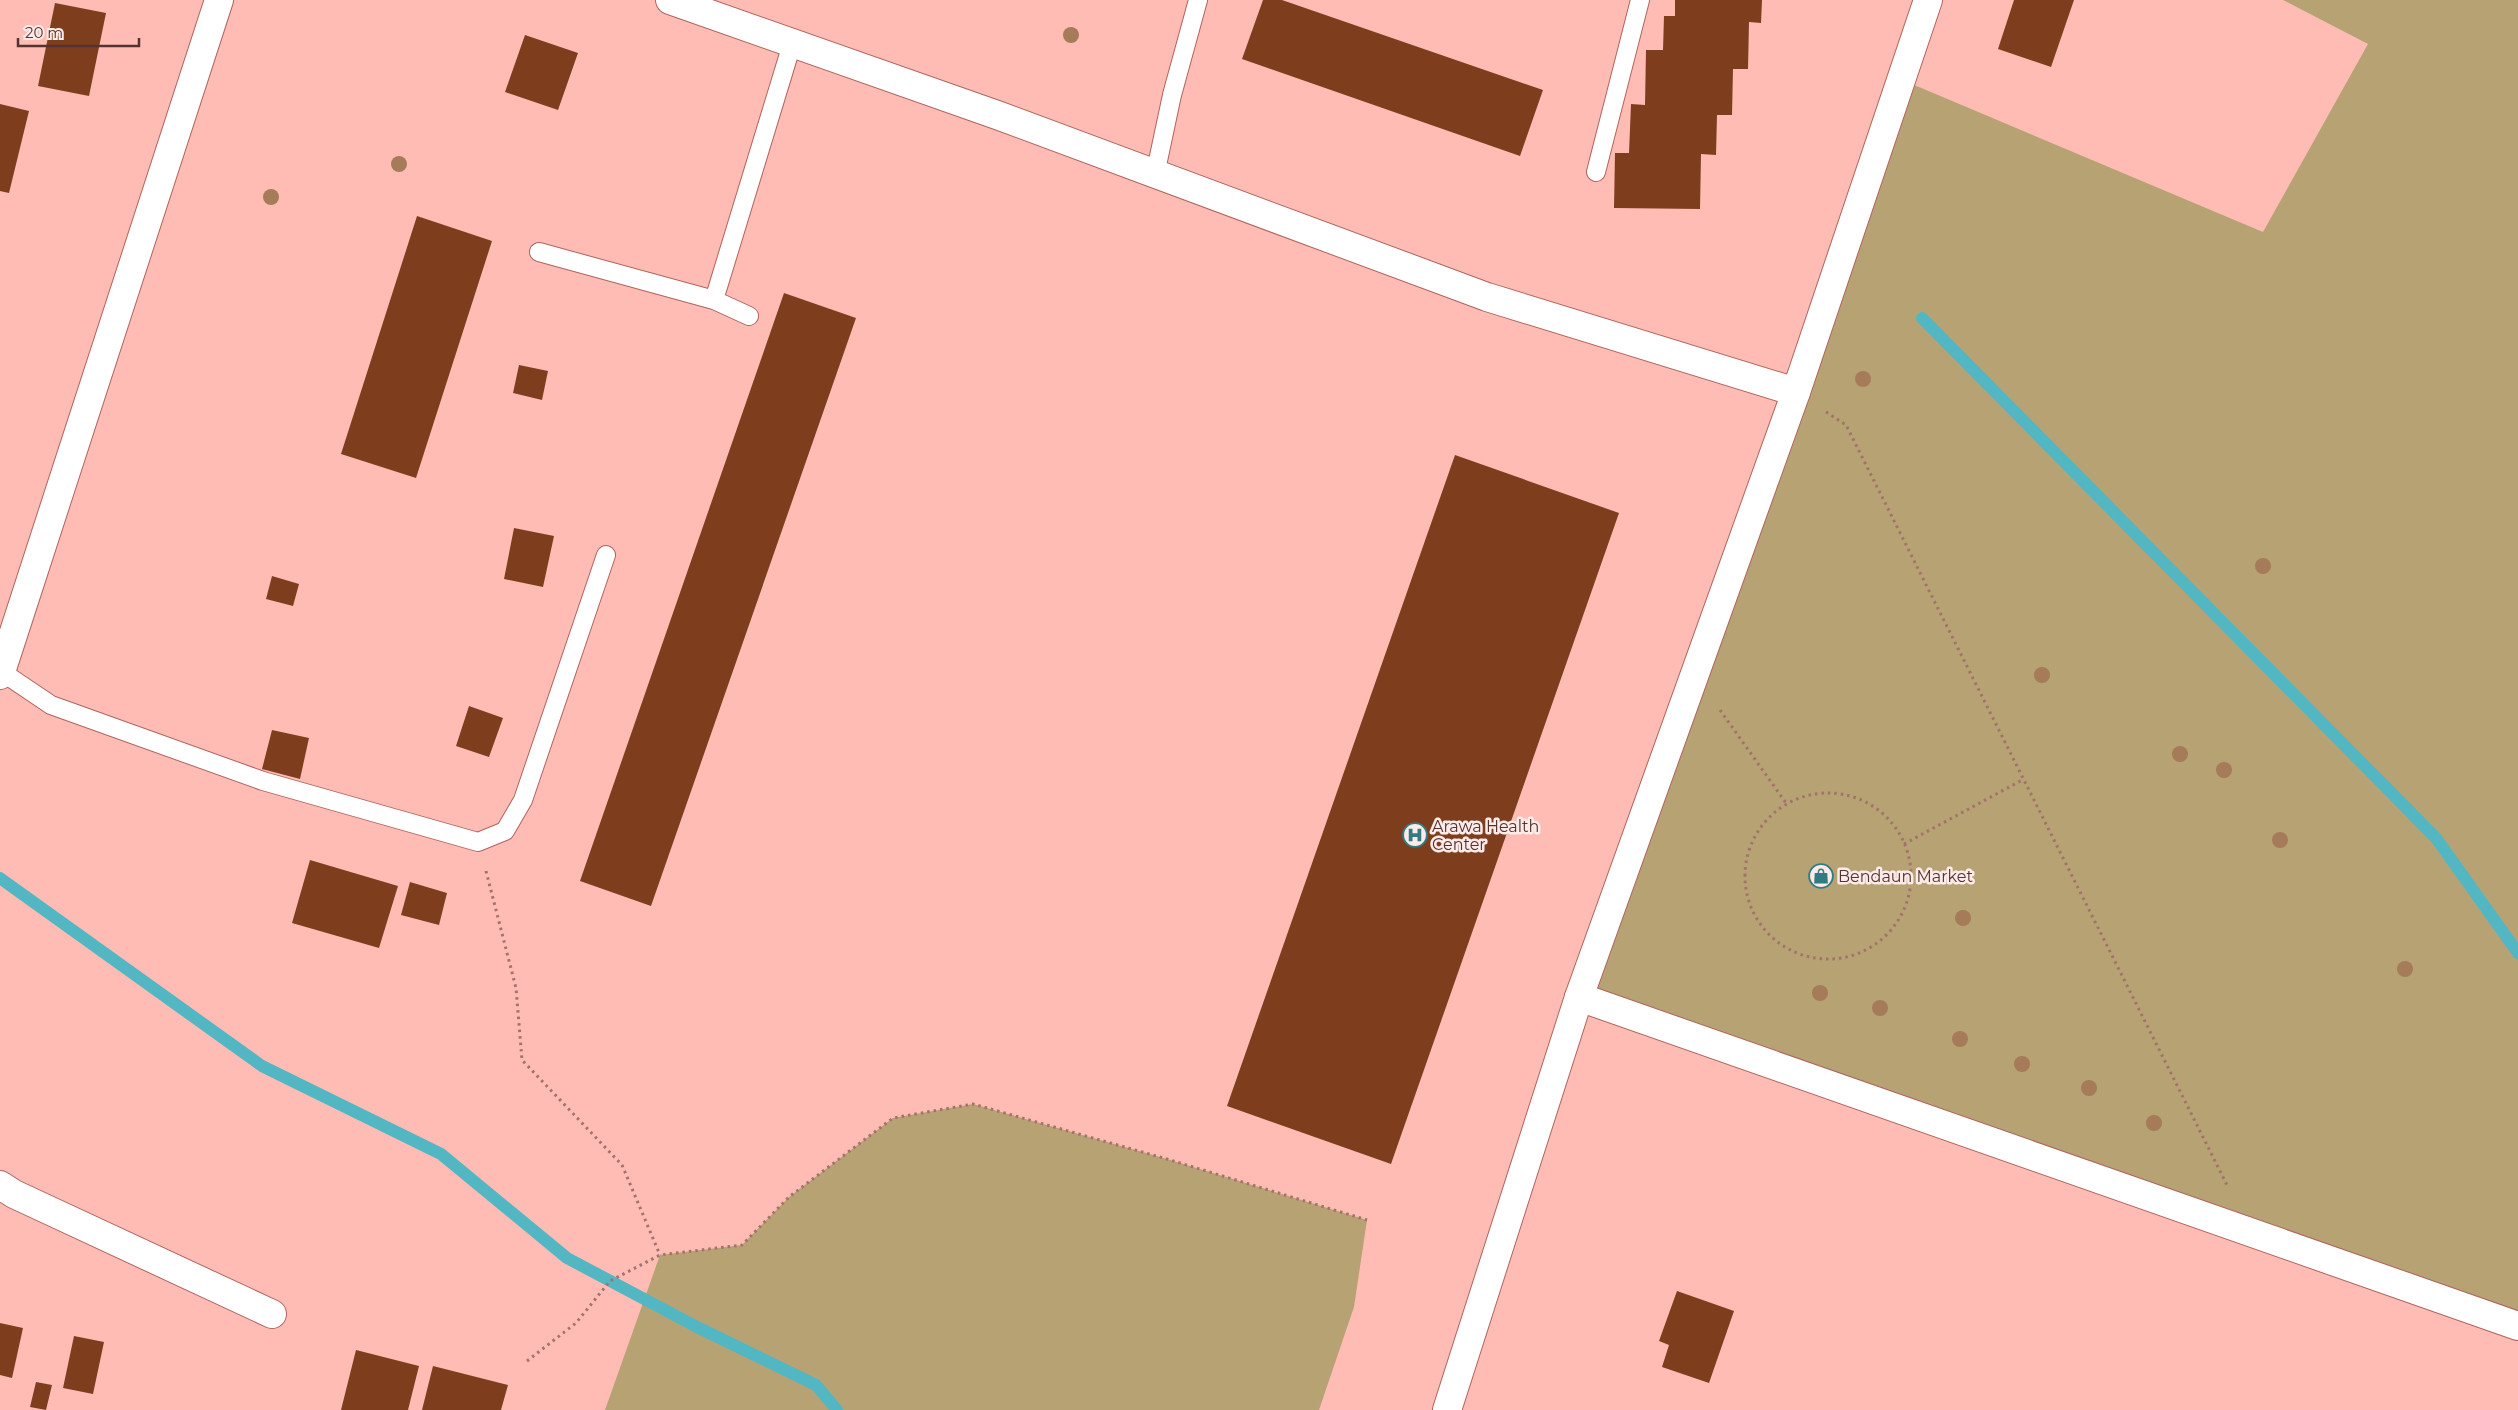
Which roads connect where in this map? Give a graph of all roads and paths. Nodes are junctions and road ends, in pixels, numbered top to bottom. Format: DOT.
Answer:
graph roads {
  1 [pos="219,0"];
  2 [pos="670,0"];
  3 [pos="1198,0"];
  4 [pos="1640,0"];
  5 [pos="1928,0"];
  6 [pos="792,44"];
  7 [pos="1596,172"];
  8 [pos="1155,175"];
  9 [pos="539,252"];
  10 [pos="714,300"];
  11 [pos="749,316"];
  12 [pos="1796,392"];
  13 [pos="606,555"];
  14 [pos="1,673"];
  15 [pos="1695,674"];
  16 [pos="2024,780"];
  17 [pos="1786,804"];
  18 [pos="478,842"];
  19 [pos="1904,844"];
  20 [pos="1579,997"];
  21 [pos="0,1185"];
  22 [pos="1367,1220"];
  23 [pos="2251,1232"];
  24 [pos="660,1255"];
  25 [pos="272,1314"];
  26 [pos="2518,1326"];
  27 [pos="527,1361"];
  28 [pos="1447,1410"];
  1 -- 14 [label="street"];
  2 -- 6 [label="street"];
  3 -- 8 [label="lane"];
  4 -- 7 [label="lane"];
  5 -- 12 [label="street"];
  6 -- 8 [label="street"];
  6 -- 10 [label="lane"];
  8 -- 12 [label="street"];
  9 -- 10 [label="lane"];
  10 -- 11 [label="lane"];
  12 -- 15 [label="street"];
  12 -- 16 [label="path"];
  13 -- 18 [label="lane"];
  14 -- 18 [label="lane"];
  15 -- 17 [label="path"];
  15 -- 20 [label="street"];
  16 -- 19 [label="path"];
  16 -- 23 [label="path"];
  17 -- 19 [label="path"];
  17 -- 19 [label="path"];
  18 -- 24 [label="path"];
  20 -- 23 [label="street"];
  20 -- 28 [label="street"];
  21 -- 25 [label="street"];
  22 -- 24 [label="path"];
  23 -- 26 [label="street"];
  24 -- 27 [label="path"];
}
